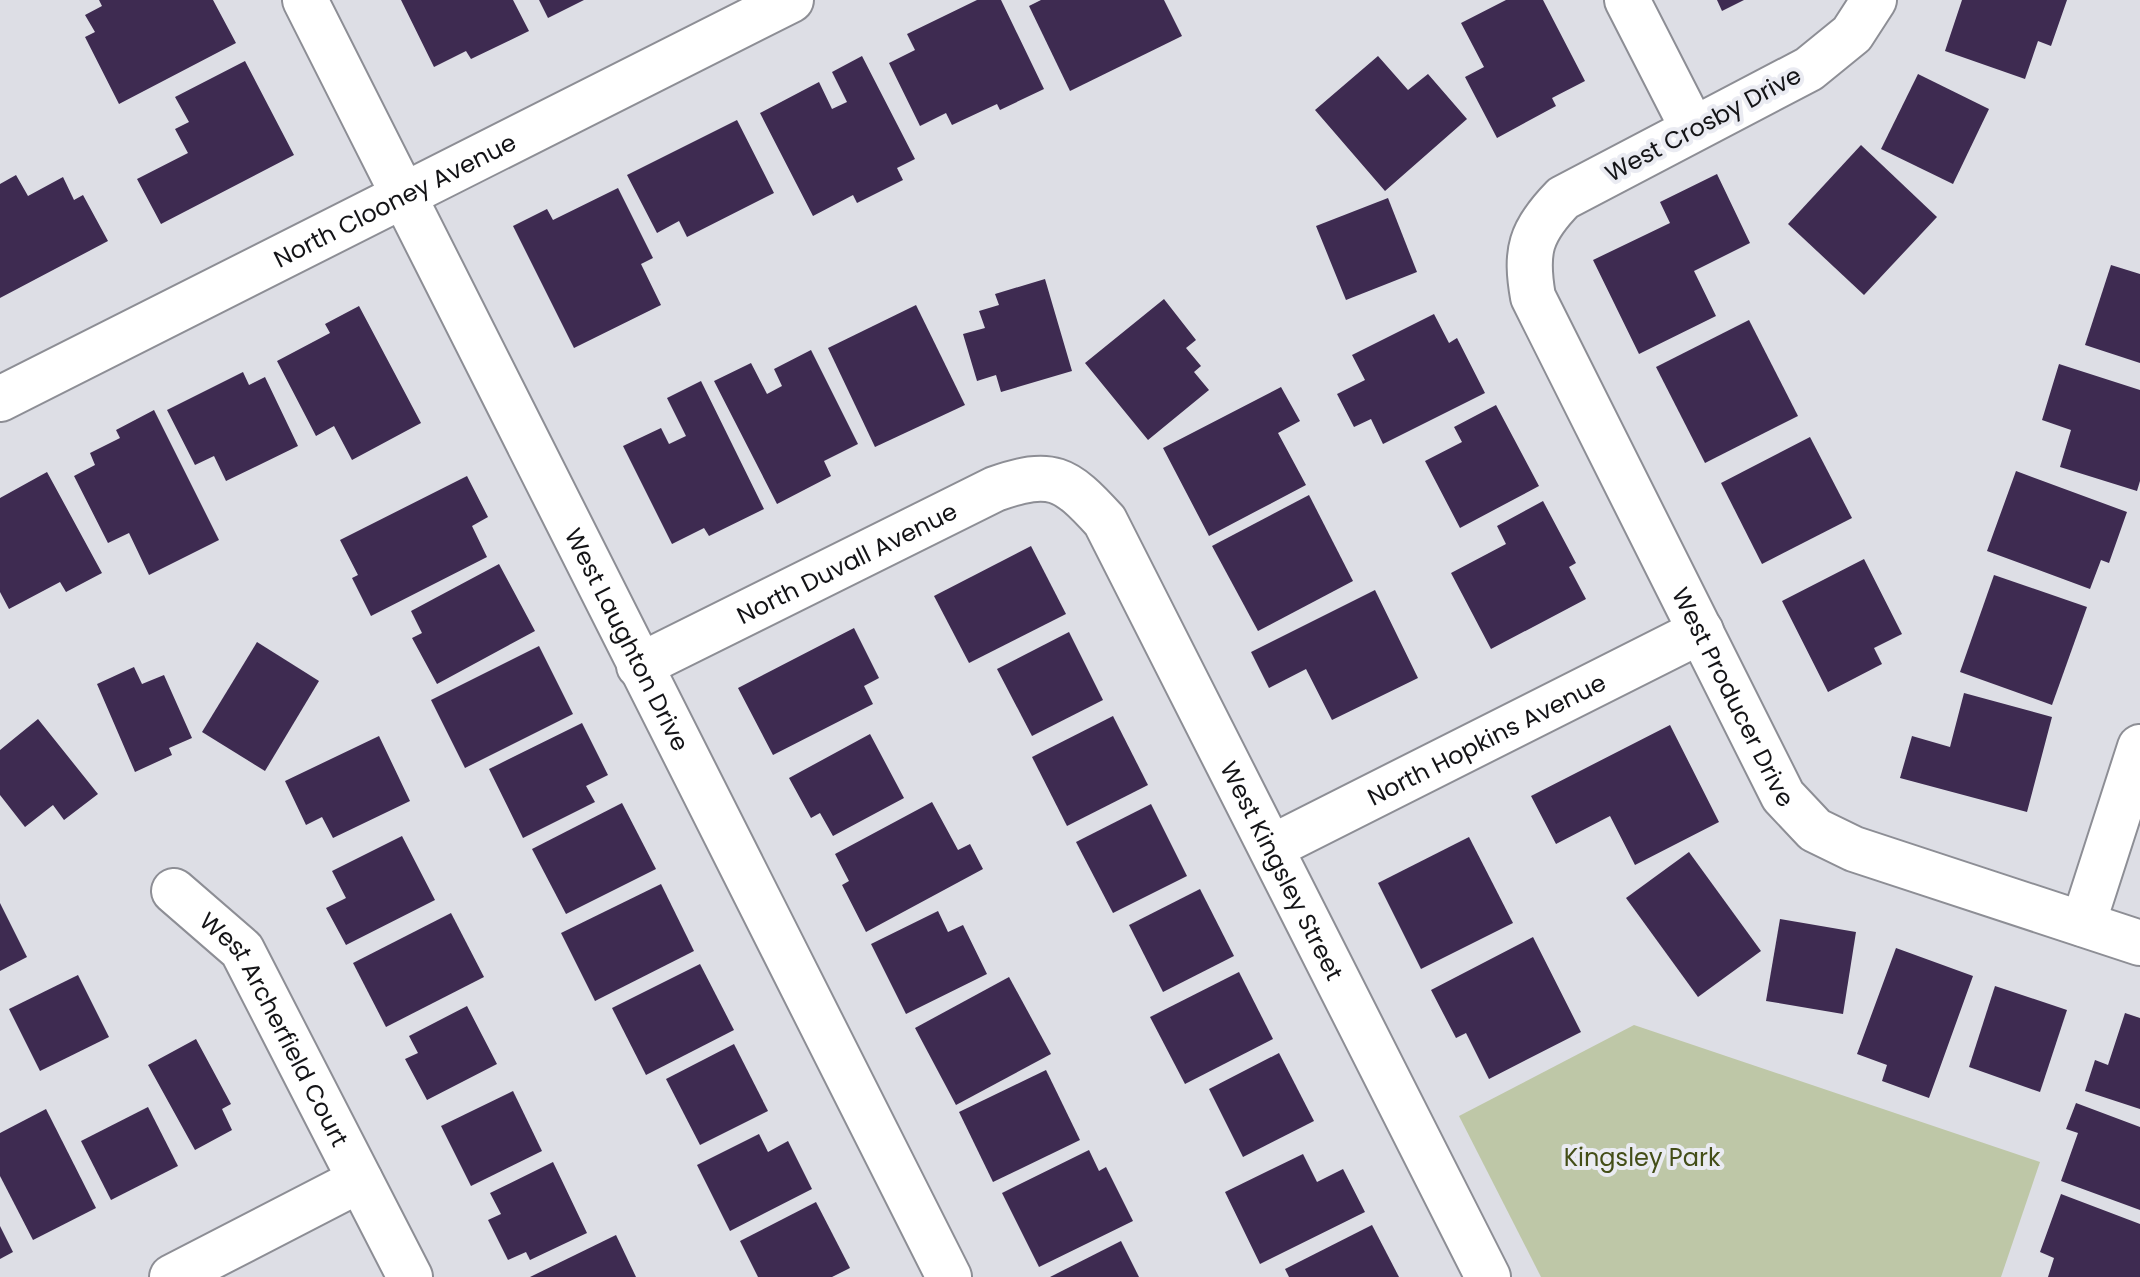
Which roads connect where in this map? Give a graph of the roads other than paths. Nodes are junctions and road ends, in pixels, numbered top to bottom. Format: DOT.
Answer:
graph roads {
  1 [pos="305,0"];
  2 [pos="791,0"];
  3 [pos="1627,0"];
  4 [pos="1874,0"];
  5 [pos="1693,129"];
  6 [pos="403,196"];
  7 [pos="1530,244"];
  8 [pos="0,399"];
  9 [pos="1058,480"];
  10 [pos="1701,631"];
  11 [pos="639,666"];
  12 [pos="2140,747"];
  13 [pos="1272,847"];
  14 [pos="174,891"];
  15 [pos="2083,924"];
  16 [pos="2140,943"];
  17 [pos="360,1180"];
  18 [pos="172,1277"];
  19 [pos="410,1277"];
  20 [pos="949,1277"];
  21 [pos="1488,1277"];
  1 -- 6 [label="street, West Laughton Drive"];
  2 -- 6 [label="street, North Clooney Avenue"];
  3 -- 5 [label="street"];
  4 -- 5 [label="street, West Crosby Drive"];
  5 -- 7 [label="street, West Crosby Drive"];
  6 -- 8 [label="street, North Clooney Avenue"];
  6 -- 11 [label="street, West Laughton Drive"];
  7 -- 10 [label="street, West Producer Drive"];
  9 -- 11 [label="street, North Duvall Avenue"];
  9 -- 13 [label="street, West Kingsley Street"];
  10 -- 13 [label="street, North Hopkins Avenue"];
  10 -- 15 [label="street, West Producer Drive"];
  11 -- 20 [label="street, West Laughton Drive"];
  12 -- 15 [label="street"];
  13 -- 21 [label="street, West Kingsley Street"];
  14 -- 17 [label="street, West Archerfield Court"];
  15 -- 16 [label="street, West Producer Drive"];
  17 -- 18 [label="street"];
  17 -- 19 [label="street, West Archerfield Court"];
}
